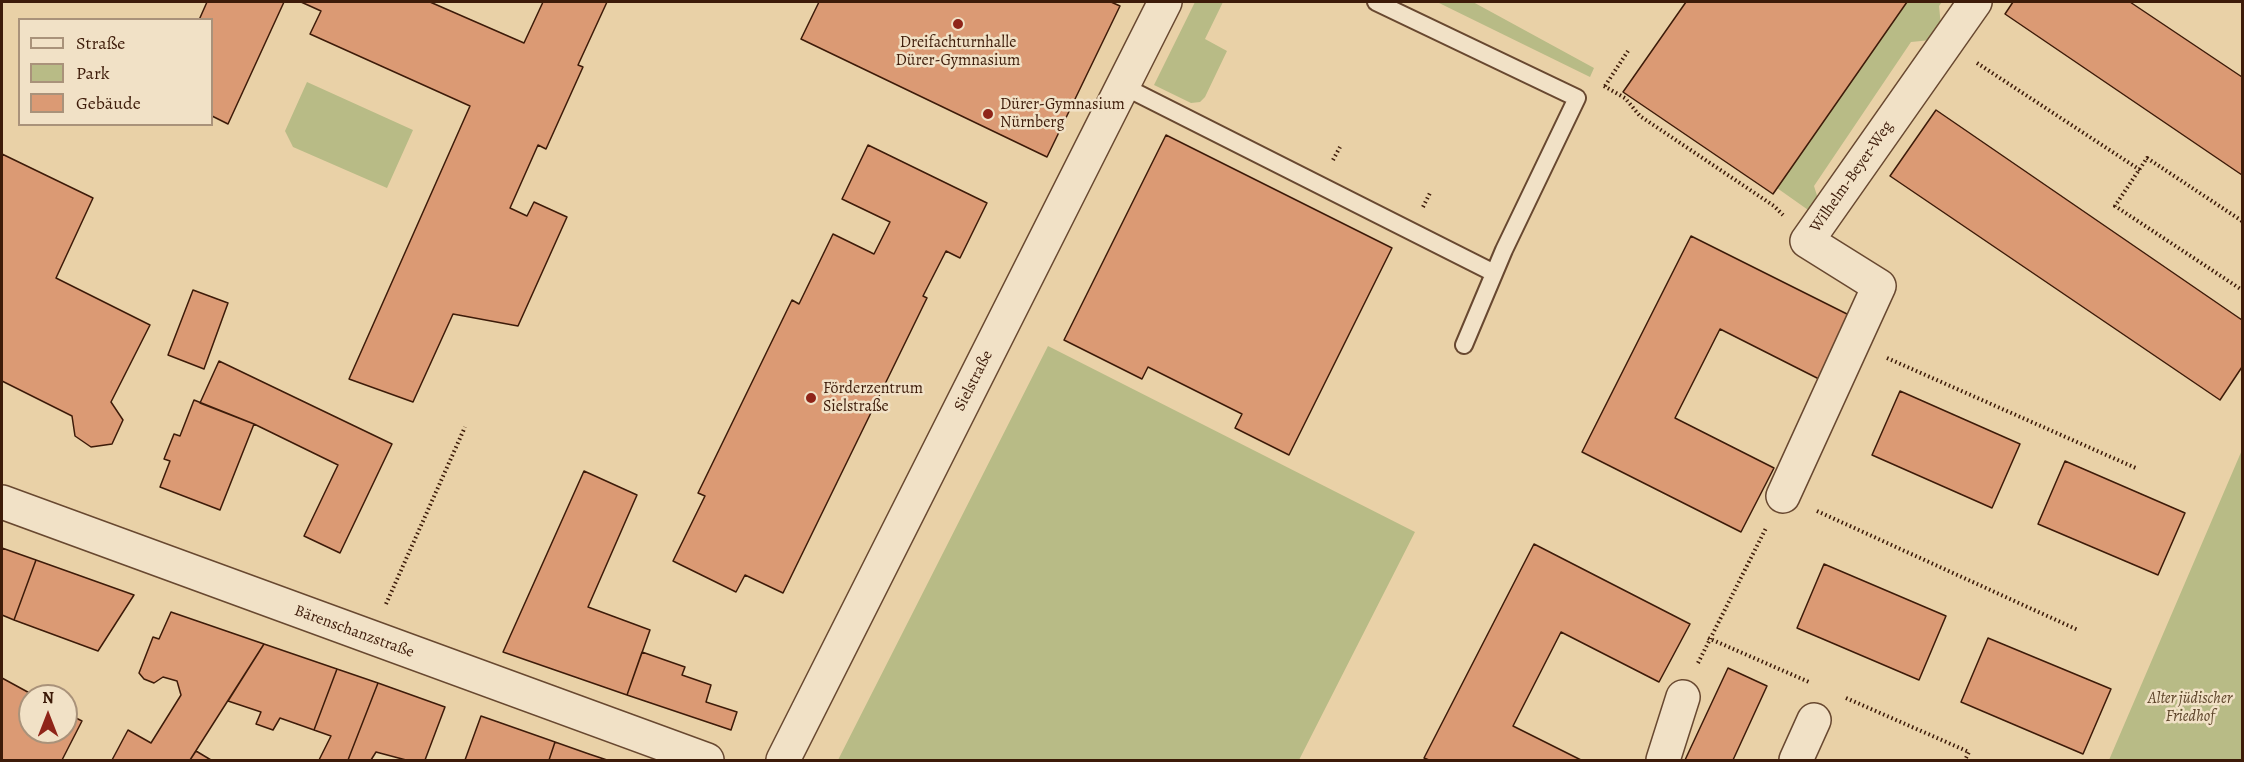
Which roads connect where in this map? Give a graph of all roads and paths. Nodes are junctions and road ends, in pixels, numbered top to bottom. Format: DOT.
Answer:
graph roads {
  1 [pos="1166,2"];
  2 [pos="1376,2"];
  3 [pos="1975,2"];
  4 [pos="1946,43"];
  5 [pos="1628,51"];
  6 [pos="1123,86"];
  7 [pos="2140,170"];
  8 [pos="2242,221"];
  9 [pos="1807,241"];
  10 [pos="1494,273"];
  11 [pos="2242,290"];
  12 [pos="1853,343"];
  13 [pos="1464,345"];
  14 [pos="465,427"];
  15 [pos="2138,469"];
  16 [pos="1783,496"];
  17 [pos="2,502"];
  18 [pos="2078,630"];
  19 [pos="371,638"];
  20 [pos="1683,697"];
  21 [pos="1814,720"];
  22 [pos="707,760"];
  23 [pos="783,760"];
  24 [pos="1664,760"];
  25 [pos="1796,760"];
  1 -- 6 [label="street, Sielstraße"];
  2 -- 10 [label="lane"];
  3 -- 4 [label="street, Wilhelm-Beyer-Weg"];
  4 -- 7 [label="path"];
  4 -- 9 [label="street, Wilhelm-Beyer-Weg"];
  5 -- 9 [label="path"];
  6 -- 10 [label="lane"];
  6 -- 23 [label="street, Sielstraße"];
  7 -- 8 [label="path"];
  7 -- 11 [label="path"];
  9 -- 12 [label="street, Wilhelm-Beyer-Weg"];
  10 -- 13 [label="lane"];
  12 -- 15 [label="path"];
  12 -- 16 [label="street, Wilhelm-Beyer-Weg"];
  14 -- 19 [label="path"];
  16 -- 18 [label="path"];
  16 -- 20 [label="path"];
  17 -- 19 [label="street, Bärenschanzstraße"];
  19 -- 22 [label="street, Bärenschanzstraße"];
  20 -- 24 [label="street"];
  21 -- 25 [label="street"];
}
